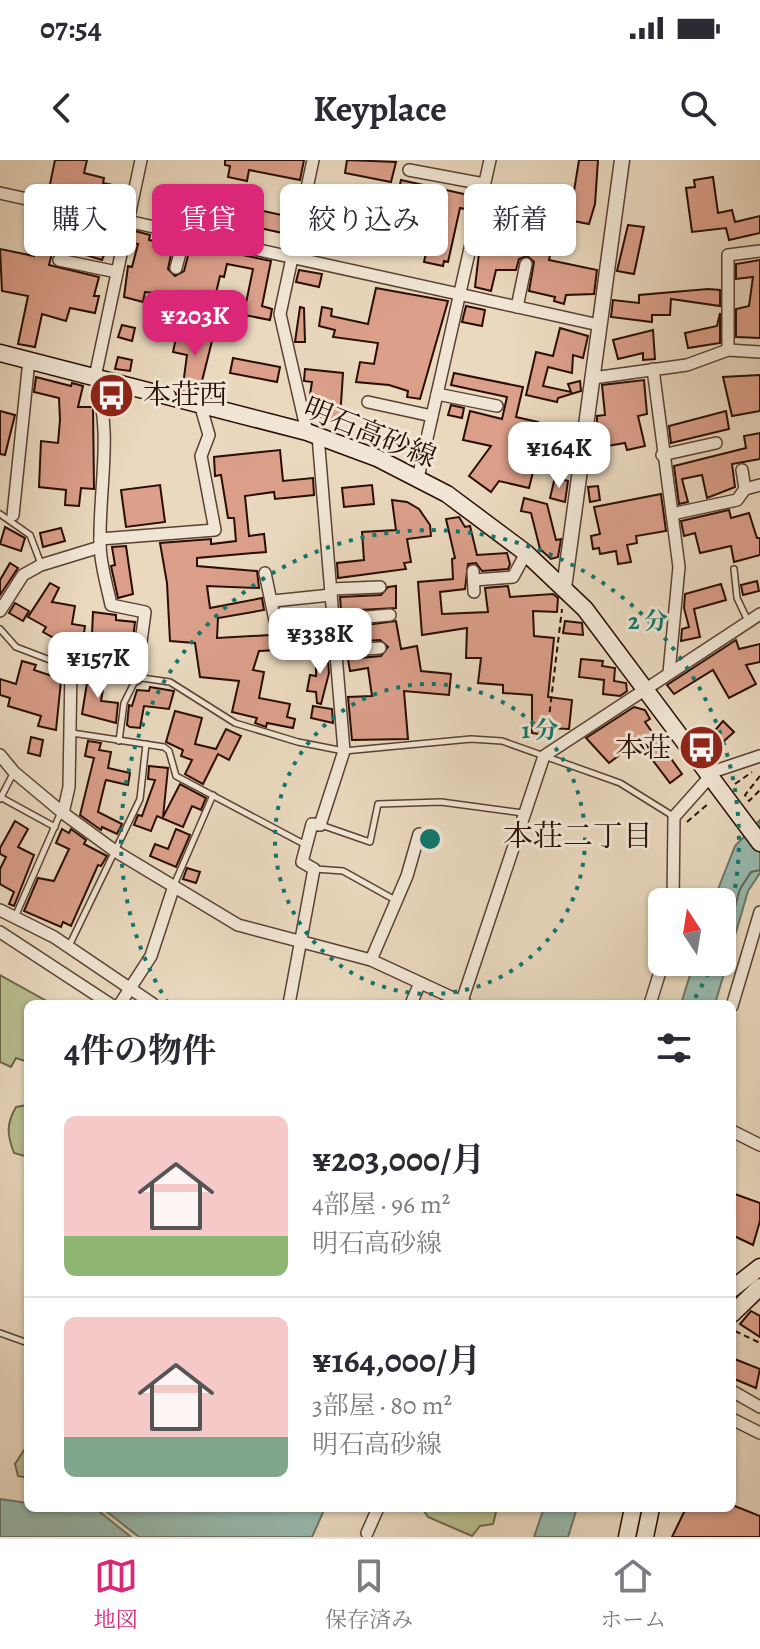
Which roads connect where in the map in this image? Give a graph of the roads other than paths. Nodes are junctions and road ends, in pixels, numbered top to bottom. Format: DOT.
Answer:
graph roads {
  1 [pos="141,160"];
  2 [pos="313,160"];
  3 [pos="490,160"];
  4 [pos="622,160"];
  5 [pos="409,170"];
  6 [pos="136,184"];
  7 [pos="484,184"];
  8 [pos="0,193"];
  9 [pos="24,198"];
  10 [pos="760,251"];
  11 [pos="264,253"];
  12 [pos="120,256"];
  13 [pos="179,256"];
  14 [pos="468,256"];
  15 [pos="290,259"];
  16 [pos="59,260"];
  17 [pos="526,264"];
  18 [pos="176,268"];
  19 [pos="117,272"];
  20 [pos="460,294"];
  21 [pos="517,307"];
  22 [pos="599,325"];
  23 [pos="728,350"];
  24 [pos="760,352"];
  25 [pos="0,353"];
  26 [pos="29,360"];
  27 [pos="653,369"];
  28 [pos="95,377"];
  29 [pos="593,378"];
  30 [pos="437,394"];
  31 [pos="368,402"];
  32 [pos="200,404"];
  33 [pos="497,406"];
  34 [pos="432,416"];
  35 [pos="312,434"];
  36 [pos="716,443"];
  37 [pos="662,455"];
  38 [pos="742,470"];
  39 [pos="418,478"];
  40 [pos="760,485"];
  41 [pos="16,489"];
  42 [pos="745,489"];
  43 [pos="29,492"];
  44 [pos="0,514"];
  45 [pos="672,514"];
  46 [pos="13,515"];
  47 [pos="100,543"];
  48 [pos="526,553"];
  49 [pos="41,565"];
  50 [pos="734,569"];
  51 [pos="265,573"];
  52 [pos="474,581"];
  53 [pos="380,587"];
  54 [pos="564,588"];
  55 [pos="331,592"];
  56 [pos="273,601"];
  57 [pos="0,611"];
  58 [pos="760,614"];
  59 [pos="390,615"];
  60 [pos="333,620"];
  61 [pos="748,622"];
  62 [pos="0,629"];
  63 [pos="277,630"];
  64 [pos="380,648"];
  65 [pos="336,651"];
  66 [pos="71,668"];
  67 [pos="669,673"];
  68 [pos="136,679"];
  69 [pos="644,688"];
  70 [pos="69,732"];
  71 [pos="119,741"];
  72 [pos="146,744"];
  73 [pos="344,751"];
  74 [pos="0,755"];
  75 [pos="544,756"];
  76 [pos="760,756"];
  77 [pos="14,772"];
  78 [pos="710,777"];
  79 [pos="213,795"];
  80 [pos="0,798"];
  81 [pos="62,812"];
  82 [pos="525,814"];
  83 [pos="674,817"];
  84 [pos="320,825"];
  85 [pos="55,827"];
  86 [pos="419,834"];
  87 [pos="760,843"];
  88 [pos="304,844"];
  89 [pos="115,851"];
  90 [pos="314,869"];
  91 [pos="174,886"];
  92 [pos="673,888"];
  93 [pos="397,901"];
  94 [pos="0,910"];
  95 [pos="760,912"];
  96 [pos="15,917"];
  97 [pos="0,932"];
  98 [pos="303,942"];
  99 [pos="69,946"];
  100 [pos="371,960"];
  101 [pos="659,976"];
  102 [pos="420,983"];
  103 [pos="129,988"];
  104 [pos="104,1000"];
  105 [pos="122,1000"];
  106 [pos="147,1000"];
  107 [pos="290,1000"];
  108 [pos="413,1000"];
  109 [pos="457,1000"];
  110 [pos="464,1000"];
  111 [pos="651,1000"];
  112 [pos="734,1000"];
  113 [pos="736,1133"];
  114 [pos="760,1145"];
  115 [pos="760,1267"];
  116 [pos="736,1286"];
  117 [pos="760,1287"];
  118 [pos="736,1310"];
  119 [pos="0,1333"];
  120 [pos="24,1342"];
  121 [pos="736,1393"];
  122 [pos="760,1407"];
  123 [pos="736,1421"];
  124 [pos="760,1433"];
  125 [pos="376,1512"];
  126 [pos="632,1512"];
  127 [pos="650,1512"];
  128 [pos="367,1533"];
  129 [pos="627,1537"];
  130 [pos="645,1537"];
  1 -- 6 [label="street"];
  2 -- 15 [label="street"];
  3 -- 7 [label="street"];
  4 -- 22 [label="street"];
  5 -- 7 [label="street"];
  8 -- 9 [label="street"];
  10 -- 23 [label="street"];
  11 -- 15 [label="street"];
  12 -- 19 [label="street"];
  13 -- 18 [label="street"];
  14 -- 20 [label="street"];
  15 -- 20 [label="street"];
  15 -- 35 [label="street"];
  16 -- 19 [label="street"];
  17 -- 21 [label="street"];
  19 -- 28 [label="street"];
  20 -- 21 [label="street"];
  20 -- 30 [label="street"];
  21 -- 22 [label="street"];
  22 -- 29 [label="street"];
  23 -- 24 [label="street"];
  23 -- 27 [label="street"];
  25 -- 26 [label="main road, 明石高砂線"];
  26 -- 28 [label="main road, 明石高砂線"];
  26 -- 41 [label="street"];
  27 -- 29 [label="street"];
  27 -- 37 [label="street"];
  28 -- 32 [label="main road, 明石高砂線"];
  28 -- 47 [label="street"];
  29 -- 54 [label="street"];
  30 -- 33 [label="street"];
  30 -- 34 [label="street"];
  31 -- 34 [label="street"];
  32 -- 35 [label="main road, 明石高砂線"];
  32 -- 47 [label="street"];
  34 -- 39 [label="street"];
  35 -- 39 [label="main road, 明石高砂線"];
  35 -- 55 [label="street"];
  36 -- 37 [label="street"];
  37 -- 45 [label="street"];
  38 -- 42 [label="street"];
  39 -- 48 [label="main road, 明石高砂線"];
  40 -- 42 [label="street"];
  41 -- 43 [label="street"];
  41 -- 46 [label="street"];
  42 -- 45 [label="street"];
  44 -- 49 [label="lane"];
  45 -- 67 [label="street"];
  47 -- 49 [label="street"];
  47 -- 68 [label="street"];
  48 -- 52 [label="street"];
  48 -- 54 [label="main road, 明石高砂線"];
  49 -- 57 [label="street"];
  50 -- 61 [label="lane"];
  51 -- 56 [label="street"];
  53 -- 55 [label="street"];
  54 -- 69 [label="main road, 明石高砂線"];
  55 -- 56 [label="street"];
  55 -- 60 [label="street"];
  56 -- 63 [label="street"];
  58 -- 61 [label="street"];
  59 -- 60 [label="street"];
  60 -- 65 [label="street"];
  61 -- 67 [label="street"];
  62 -- 66 [label="lane"];
  64 -- 65 [label="street"];
  65 -- 73 [label="street"];
  66 -- 68 [label="lane"];
  66 -- 70 [label="street"];
  67 -- 69 [label="street"];
  68 -- 71 [label="lane"];
  68 -- 73 [label="lane"];
  69 -- 75 [label="street"];
  69 -- 78 [label="main road, 明石高砂線"];
  70 -- 71 [label="lane"];
  70 -- 81 [label="street"];
  71 -- 72 [label="lane"];
  72 -- 79 [label="lane"];
  72 -- 89 [label="lane"];
  73 -- 75 [label="lane"];
  73 -- 84 [label="street"];
  74 -- 77 [label="street"];
  75 -- 82 [label="street"];
  75 -- 83 [label="lane"];
  76 -- 78 [label="street"];
  77 -- 80 [label="lane"];
  77 -- 81 [label="street"];
  78 -- 83 [label="street"];
  78 -- 87 [label="main road, 明石高砂線"];
  79 -- 88 [label="lane"];
  79 -- 91 [label="lane"];
  80 -- 85 [label="lane"];
  81 -- 85 [label="lane"];
  81 -- 89 [label="street"];
  82 -- 84 [label="lane"];
  82 -- 110 [label="street"];
  83 -- 92 [label="street"];
  84 -- 88 [label="street"];
  85 -- 96 [label="lane"];
  86 -- 93 [label="street"];
  88 -- 90 [label="street"];
  89 -- 91 [label="street"];
  89 -- 99 [label="lane"];
  90 -- 93 [label="lane"];
  90 -- 98 [label="street"];
  91 -- 98 [label="street"];
  91 -- 103 [label="street"];
  93 -- 100 [label="street"];
  94 -- 96 [label="street"];
  95 -- 112 [label="street"];
  96 -- 99 [label="street"];
  97 -- 104 [label="street"];
  98 -- 100 [label="street"];
  98 -- 107 [label="street"];
  99 -- 103 [label="street"];
  100 -- 102 [label="street"];
  101 -- 111 [label="street"];
  102 -- 108 [label="street"];
  102 -- 109 [label="street"];
  103 -- 105 [label="street"];
  103 -- 106 [label="street"];
  113 -- 114 [label="street"];
  115 -- 116 [label="main road"];
  117 -- 118 [label="main road"];
  119 -- 120 [label="lane"];
  121 -- 122 [label="street"];
  123 -- 124 [label="street"];
  125 -- 128 [label="street"];
  126 -- 129 [label="main road"];
  127 -- 130 [label="main road"];
}
